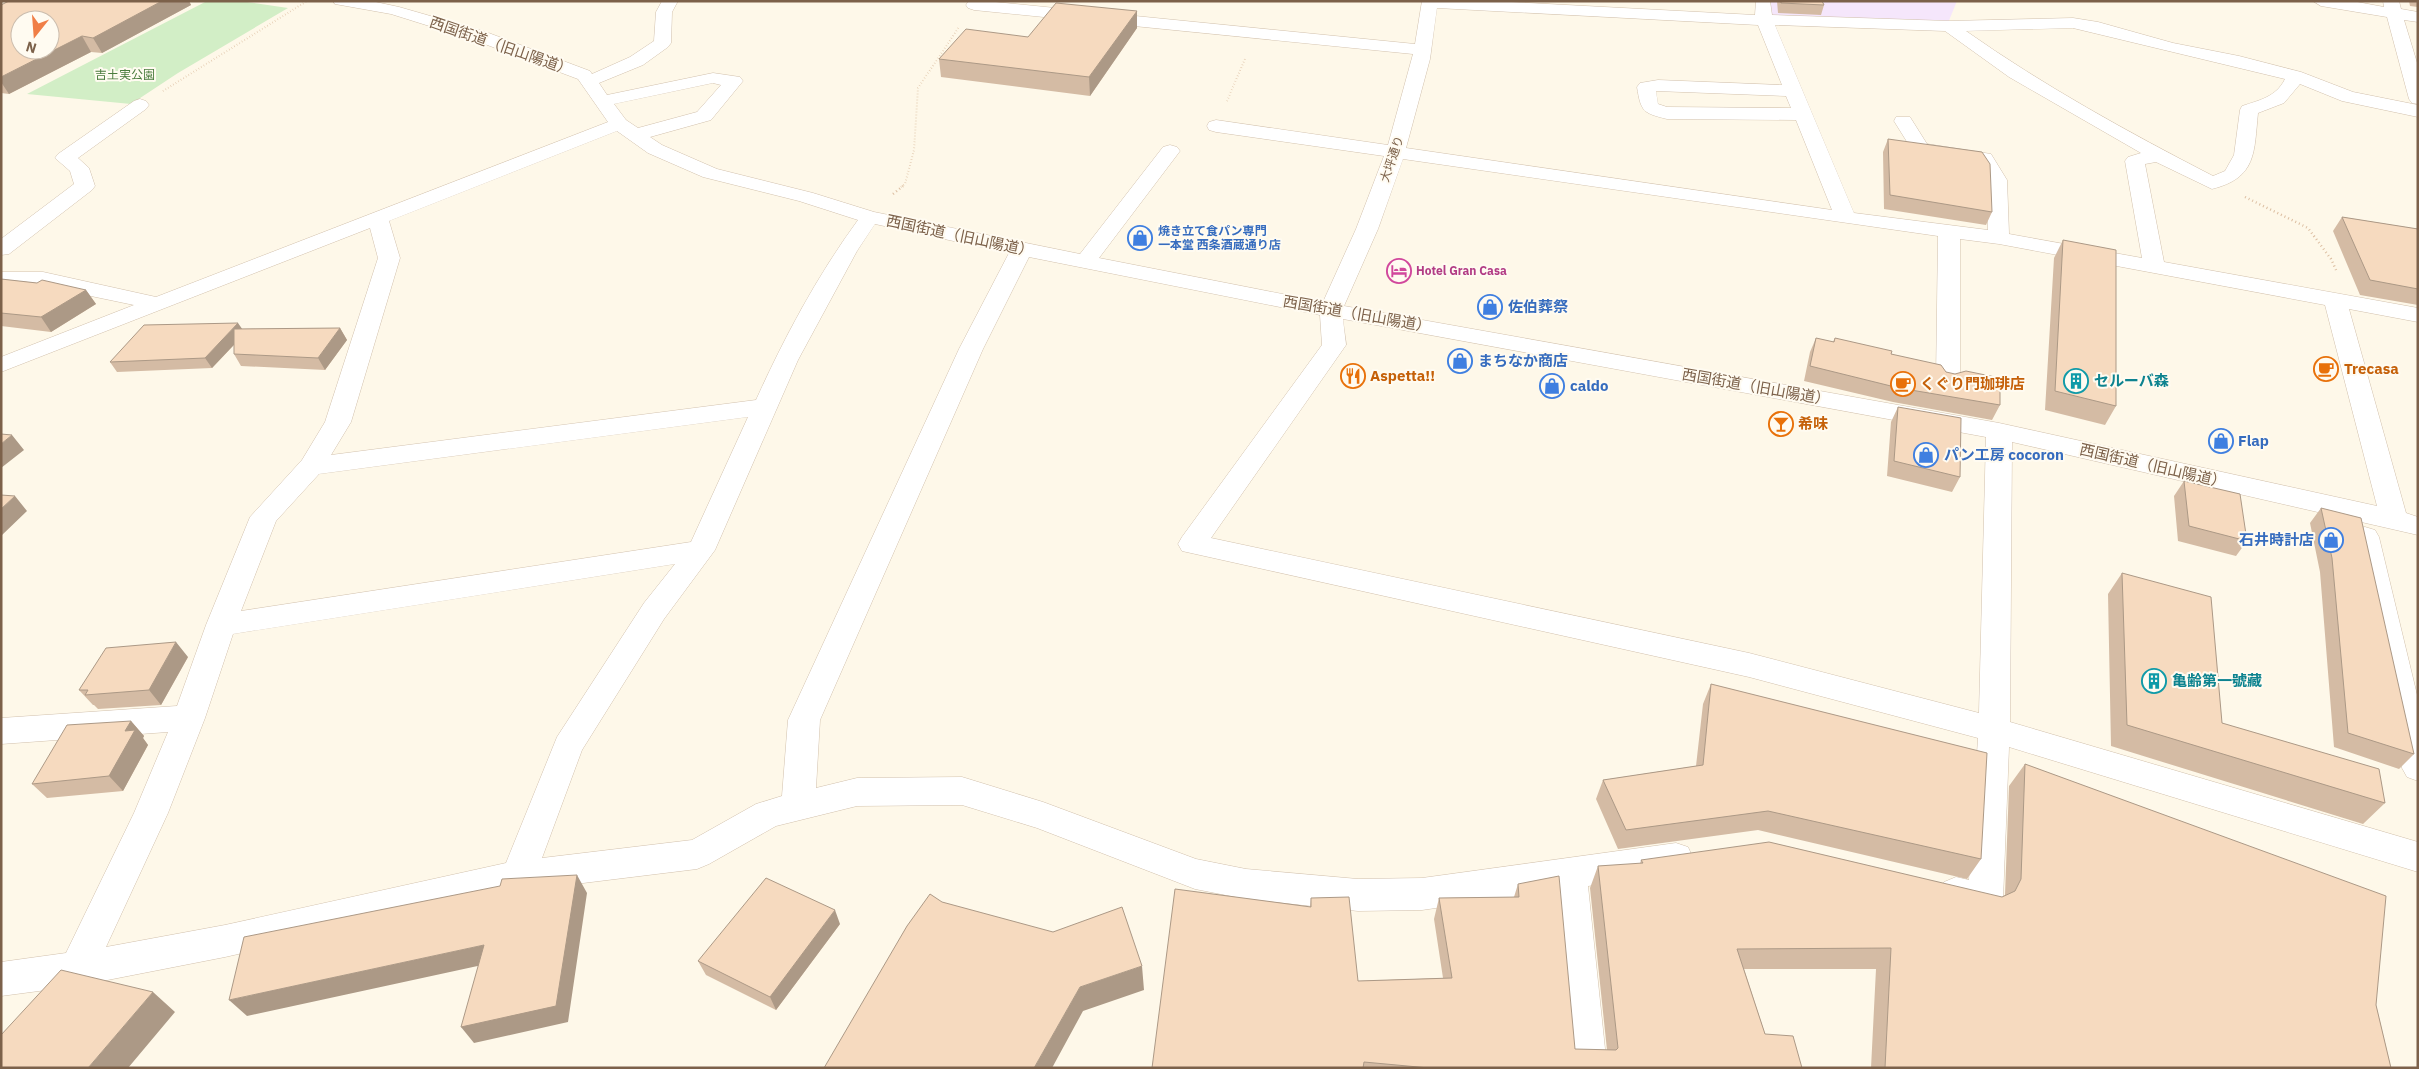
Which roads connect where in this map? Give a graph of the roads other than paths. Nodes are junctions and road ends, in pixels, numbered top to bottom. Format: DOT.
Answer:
graph roads {
  1 [pos="341,1"];
  2 [pos="415,1"];
  3 [pos="670,1"];
  4 [pos="1763,1"];
  5 [pos="2321,1"];
  6 [pos="1429,2"];
  7 [pos="974,5"];
  8 [pos="2392,7"];
  9 [pos="393,10"];
  10 [pos="2418,17"];
  11 [pos="1764,20"];
  12 [pos="1949,26"];
  13 [pos="1422,50"];
  14 [pos="2414,71"];
  15 [pos="2295,76"];
  16 [pos="589,81"];
  17 [pos="1795,91"];
  18 [pos="2418,99"];
  19 [pos="604,101"];
  20 [pos="140,105"];
  21 [pos="2418,111"];
  22 [pos="1804,114"];
  23 [pos="1903,121"];
  24 [pos="1216,126"];
  25 [pos="627,130"];
  26 [pos="1170,151"];
  27 [pos="1396,151"];
  28 [pos="2158,155"];
  29 [pos="870,217"];
  30 [pos="378,218"];
  31 [pos="1846,218"];
  32 [pos="1949,232"];
  33 [pos="1999,238"];
  34 [pos="1022,249"];
  35 [pos="1,250"];
  36 [pos="1085,262"];
  37 [pos="2154,266"];
  38 [pos="1,279"];
  39 [pos="2343,301"];
  40 [pos="159,304"];
  41 [pos="1331,310"];
  42 [pos="2418,315"];
  43 [pos="1,365"];
  44 [pos="1948,380"];
  45 [pos="764,406"];
  46 [pos="1999,431"];
  47 [pos="311,466"];
  48 [pos="2359,511"];
  49 [pos="2406,523"];
  50 [pos="701,550"];
  51 [pos="221,625"];
  52 [pos="189,718"];
  53 [pos="1994,730"];
  54 [pos="1,731"];
  55 [pos="2418,768"];
  56 [pos="798,807"];
  57 [pos="1710,854"];
  58 [pos="2418,857"];
  59 [pos="1568,873"];
  60 [pos="518,876"];
  61 [pos="1928,887"];
  62 [pos="77,969"];
  63 [pos="1,979"];
  64 [pos="39,1010"];
  65 [pos="1588,1068"];
  1 -- 9 [label="street, 西国街道（旧山陽道）"];
  2 -- 9 [label="street"];
  3 -- 16 [label="street"];
  4 -- 11 [label="street"];
  5 -- 8 [label="street"];
  6 -- 11 [label="street"];
  6 -- 13 [label="street, 大坪通り"];
  7 -- 13 [label="street"];
  8 -- 10 [label="street"];
  8 -- 14 [label="street"];
  9 -- 16 [label="street, 西国街道（旧山陽道）"];
  11 -- 12 [label="street"];
  11 -- 17 [label="street"];
  12 -- 15 [label="street"];
  12 -- 28 [label="street"];
  13 -- 27 [label="street, 大坪通り"];
  14 -- 18 [label="street"];
  15 -- 21 [label="street"];
  15 -- 28 [label="street"];
  16 -- 19 [label="street, 西国街道（旧山陽道）"];
  17 -- 22 [label="street"];
  17 -- 22 [label="street"];
  19 -- 25 [label="street, 西国街道（旧山陽道）"];
  19 -- 25 [label="street"];
  20 -- 35 [label="street"];
  22 -- 31 [label="street"];
  23 -- 33 [label="street"];
  24 -- 27 [label="street"];
  25 -- 29 [label="street, 西国街道（旧山陽道）"];
  25 -- 30 [label="street"];
  26 -- 36 [label="street"];
  27 -- 31 [label="street"];
  27 -- 41 [label="street, 大坪通り"];
  28 -- 37 [label="street"];
  29 -- 34 [label="street, 西国街道（旧山陽道）"];
  29 -- 45 [label="street"];
  30 -- 40 [label="street"];
  30 -- 47 [label="street"];
  31 -- 32 [label="street"];
  32 -- 33 [label="street"];
  32 -- 44 [label="street"];
  33 -- 37 [label="street"];
  34 -- 36 [label="street, 西国街道（旧山陽道）"];
  34 -- 56 [label="street"];
  36 -- 41 [label="street, 西国街道（旧山陽道）"];
  37 -- 39 [label="street"];
  38 -- 40 [label="street"];
  39 -- 42 [label="street"];
  39 -- 49 [label="street"];
  40 -- 43 [label="street"];
  41 -- 46 [label="street, 西国街道（旧山陽道）"];
  41 -- 53 [label="street"];
  45 -- 47 [label="street"];
  45 -- 50 [label="street"];
  46 -- 48 [label="street, 西国街道（旧山陽道）"];
  46 -- 53 [label="street"];
  47 -- 51 [label="street"];
  48 -- 49 [label="street, 西国街道（旧山陽道）"];
  48 -- 55 [label="street"];
  50 -- 51 [label="street"];
  50 -- 60 [label="street"];
  51 -- 52 [label="street"];
  52 -- 54 [label="street"];
  52 -- 62 [label="street"];
  53 -- 58 [label="street"];
  53 -- 61 [label="street"];
  56 -- 59 [label="street"];
  56 -- 60 [label="street"];
  57 -- 59 [label="street"];
  59 -- 65 [label="street"];
  60 -- 62 [label="street"];
  62 -- 63 [label="street"];
  62 -- 64 [label="street"];
}
